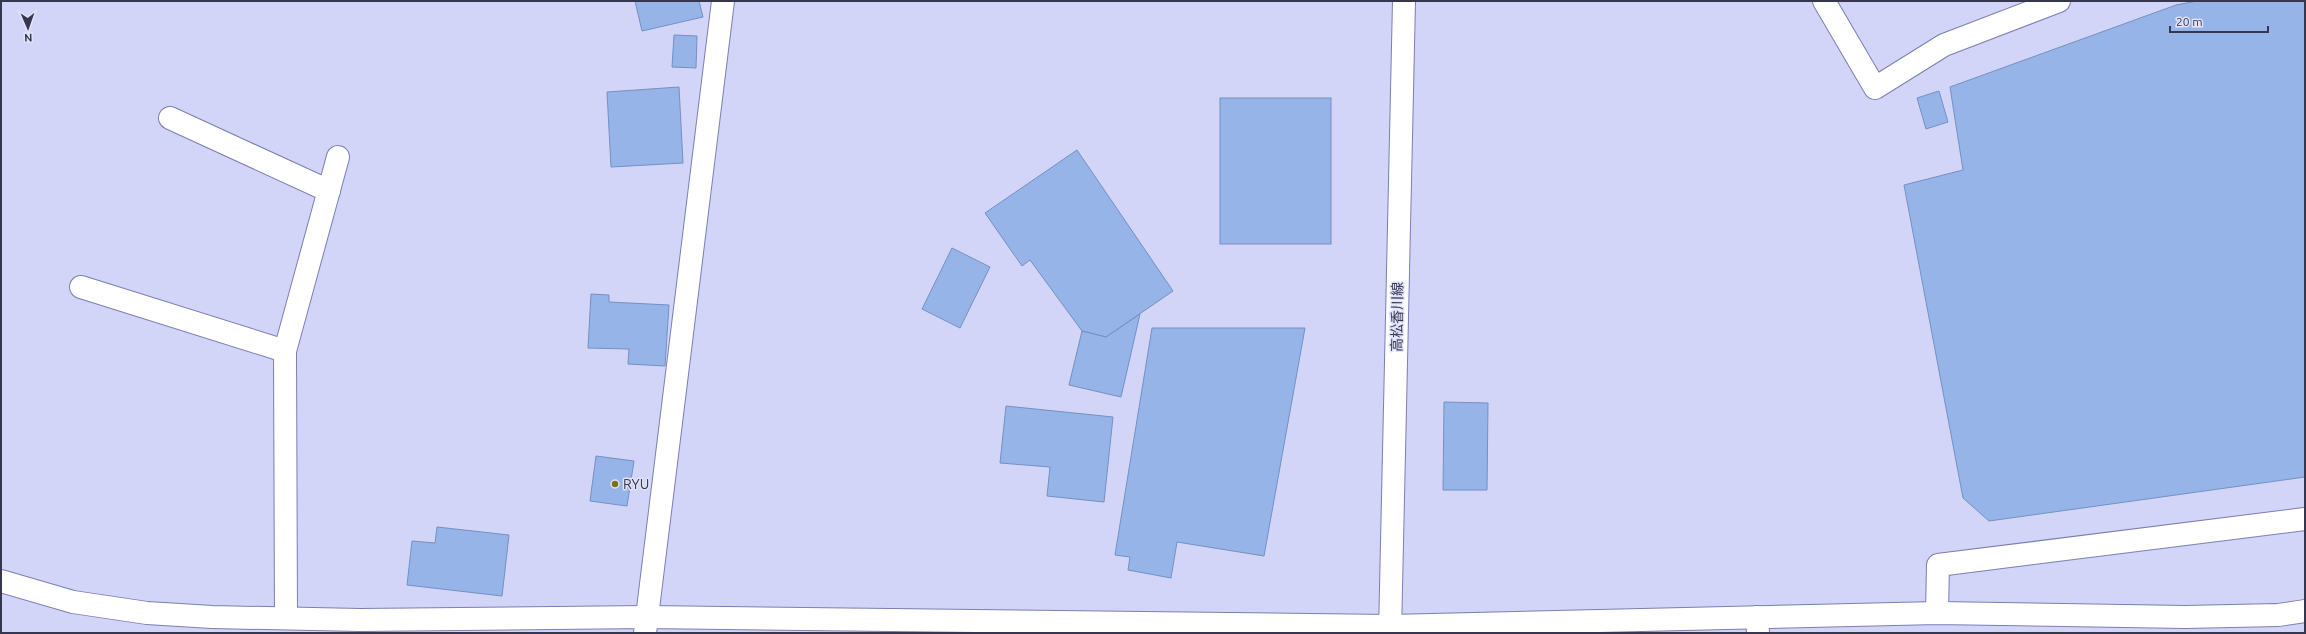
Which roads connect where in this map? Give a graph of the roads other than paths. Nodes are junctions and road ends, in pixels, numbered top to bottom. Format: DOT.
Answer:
graph roads {
  1 [pos="723,1"];
  2 [pos="1404,1"];
  3 [pos="1824,1"];
  4 [pos="2059,1"];
  5 [pos="170,118"];
  6 [pos="338,157"];
  7 [pos="329,191"];
  8 [pos="81,287"];
  9 [pos="285,351"];
  10 [pos="2305,519"];
  11 [pos="1,581"];
  12 [pos="2305,611"];
  13 [pos="1937,613"];
  14 [pos="286,618"];
  15 [pos="646,625"];
  16 [pos="1758,625"];
  17 [pos="360,626"];
  18 [pos="1390,630"];
  1 -- 15 [label="street"];
  2 -- 18 [label="street, 高松香川線"];
  3 -- 4 [label="street"];
  5 -- 7 [label="street"];
  6 -- 7 [label="street"];
  7 -- 9 [label="street"];
  8 -- 9 [label="street"];
  9 -- 14 [label="street"];
  10 -- 13 [label="street"];
  11 -- 14 [label="street"];
  12 -- 13 [label="street"];
  13 -- 16 [label="street"];
  14 -- 17 [label="street"];
  15 -- 17 [label="street"];
  15 -- 18 [label="street"];
  16 -- 18 [label="street"];
}
